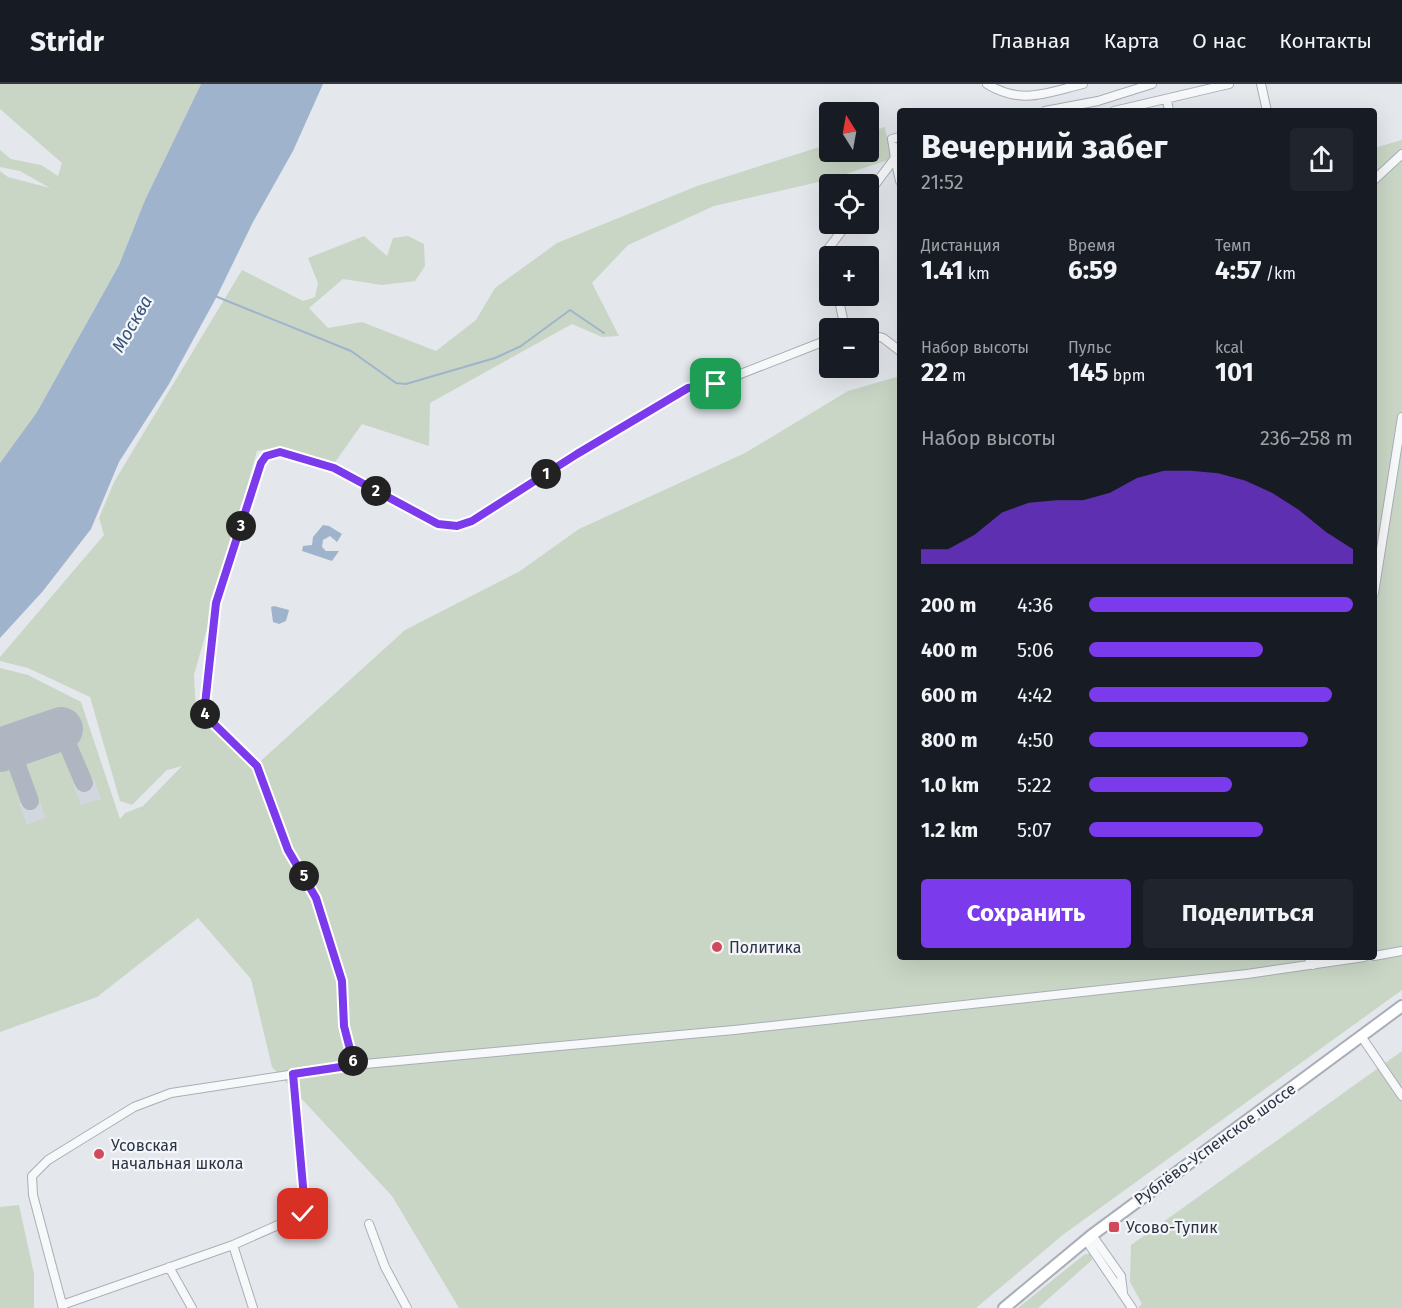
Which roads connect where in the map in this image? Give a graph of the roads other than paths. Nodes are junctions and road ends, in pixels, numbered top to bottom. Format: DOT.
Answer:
graph roads {
  1 [pos="987,84"];
  2 [pos="1083,84"];
  3 [pos="1152,84"];
  4 [pos="1229,84"];
  5 [pos="1261,84"];
  6 [pos="1167,100"];
  7 [pos="1061,108"];
  8 [pos="1128,108"];
  9 [pos="1168,108"];
  10 [pos="1266,108"];
  11 [pos="897,138"];
  12 [pos="1402,154"];
  13 [pos="897,155"];
  14 [pos="1377,177"];
  15 [pos="879,179"];
  16 [pos="839,234"];
  17 [pos="830,246"];
  18 [pos="879,337"];
  19 [pos="819,343"];
  20 [pos="897,349"];
  21 [pos="1402,417"];
  22 [pos="1377,574"];
  23 [pos="1402,951"];
  24 [pos="1377,955"];
  25 [pos="1310,960"];
  26 [pos="1345,960"];
  27 [pos="1313,965"];
  28 [pos="1402,1006"];
  29 [pos="1361,1036"];
  30 [pos="354,1065"];
  31 [pos="293,1074"];
  32 [pos="1402,1096"];
  33 [pos="369,1224"];
  34 [pos="1089,1238"];
  35 [pos="233,1245"];
  36 [pos="169,1267"];
  37 [pos="63,1306"];
  38 [pos="192,1308"];
  39 [pos="253,1308"];
  40 [pos="407,1308"];
  41 [pos="1004,1308"];
  42 [pos="1132,1308"];
  1 -- 2 [label="street"];
  3 -- 7 [label="street"];
  4 -- 6 [label="street"];
  5 -- 10 [label="street"];
  6 -- 8 [label="street"];
  6 -- 9 [label="street"];
  11 -- 13 [label="street"];
  12 -- 14 [label="street"];
  13 -- 15 [label="street"];
  16 -- 17 [label="street"];
  18 -- 20 [label="street"];
  19 -- 30 [label="street"];
  21 -- 22 [label="street"];
  23 -- 24 [label="street"];
  25 -- 27 [label="street"];
  26 -- 27 [label="street"];
  27 -- 30 [label="street"];
  28 -- 29 [label="main road, Рублёво-Успенское шоссе"];
  29 -- 32 [label="street"];
  29 -- 34 [label="main road, Рублёво-Успенское шоссе"];
  30 -- 31 [label="street"];
  31 -- 35 [label="street"];
  31 -- 37 [label="street"];
  33 -- 40 [label="street"];
  34 -- 41 [label="main road, Рублёво-Успенское шоссе"];
  34 -- 42 [label="street"];
  35 -- 36 [label="street"];
  35 -- 39 [label="street"];
  36 -- 37 [label="street"];
  36 -- 38 [label="street"];
}
